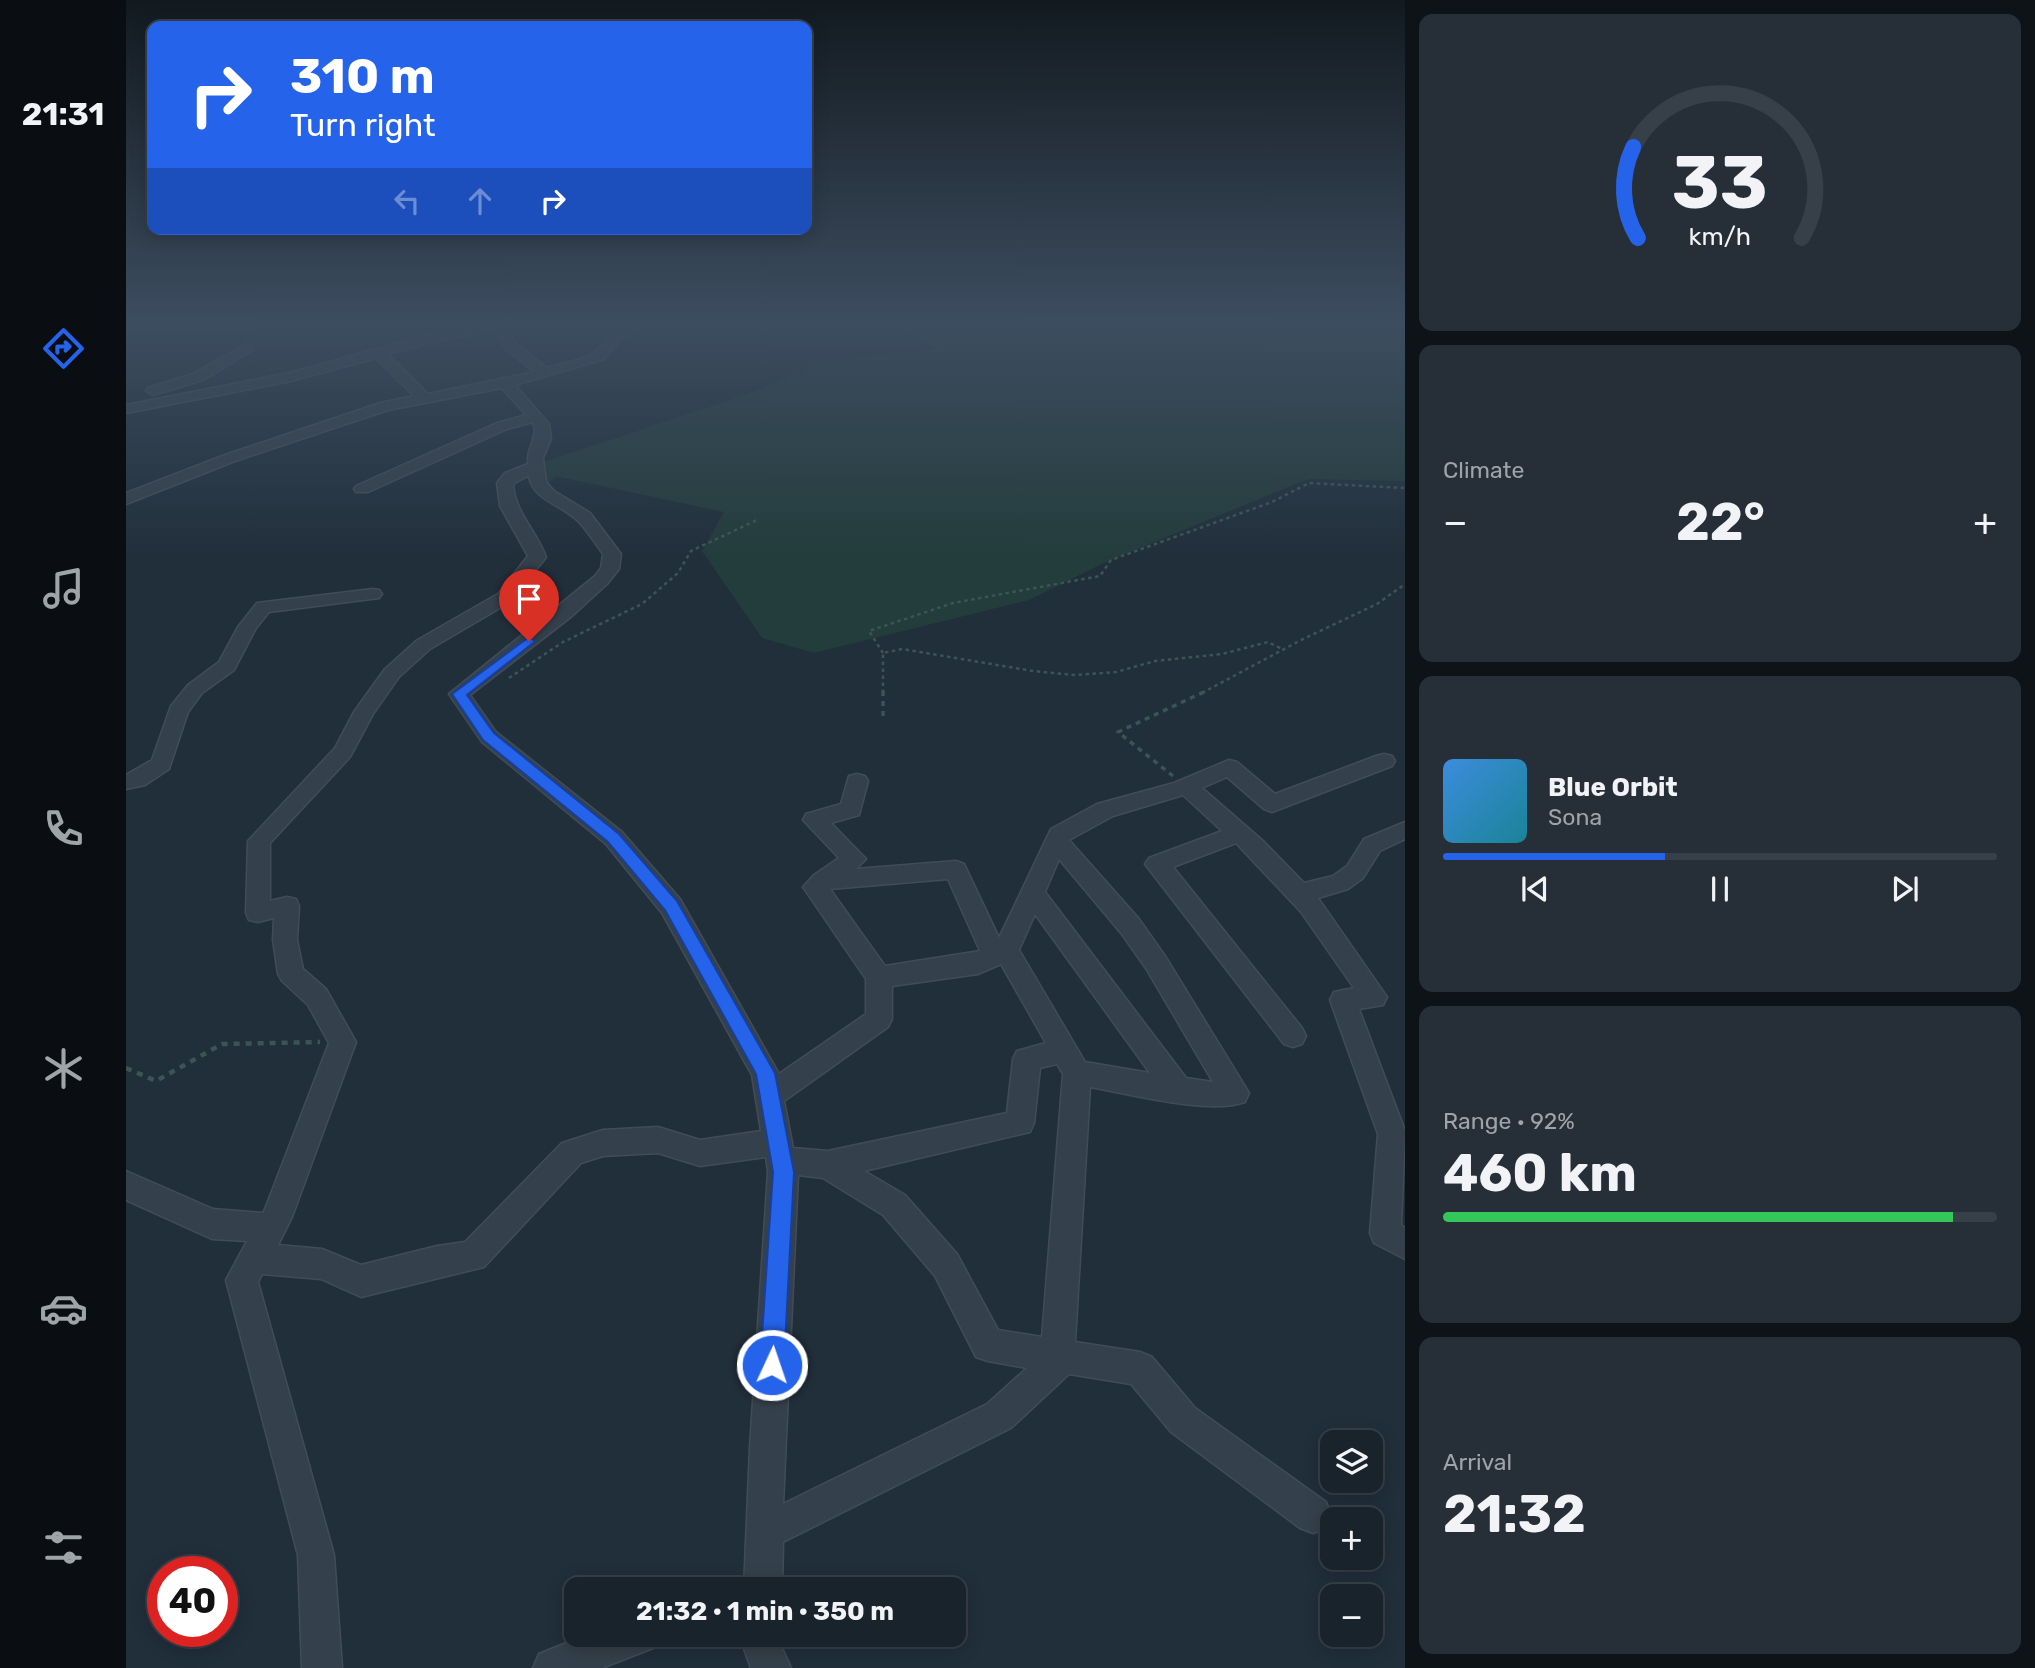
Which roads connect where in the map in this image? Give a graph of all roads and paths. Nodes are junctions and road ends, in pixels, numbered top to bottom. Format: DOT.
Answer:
graph roads {
  1 [pos="163,402"];
  2 [pos="403,402"];
  3 [pos="522,402"];
  4 [pos="126,409"];
  5 [pos="535,417"];
  6 [pos="535,467"];
  7 [pos="1405,488"];
  8 [pos="362,489"];
  9 [pos="126,499"];
  10 [pos="757,520"];
  11 [pos="1405,584"];
  12 [pos="373,594"];
  13 [pos="1284,650"];
  14 [pos="883,653"];
  15 [pos="474,683"];
  16 [pos="883,716"];
  17 [pos="1384,761"];
  18 [pos="857,781"];
  19 [pos="126,782"];
  20 [pos="1186,786"];
  21 [pos="1405,830"];
  22 [pos="1239,833"];
  23 [pos="1056,840"];
  24 [pos="822,881"];
  25 [pos="1032,892"];
  26 [pos="1300,894"];
  27 [pos="1000,953"];
  28 [pos="878,977"];
  29 [pos="1293,1036"];
  30 [pos="343,1042"];
  31 [pos="1070,1062"];
  32 [pos="126,1068"];
  33 [pos="1178,1089"];
  34 [pos="769,1096"];
  35 [pos="779,1151"];
  36 [pos="828,1165"];
  37 [pos="126,1185"];
  38 [pos="271,1228"];
  39 [pos="1405,1244"];
  40 [pos="255,1258"];
  41 [pos="1058,1355"];
  42 [pos="1313,1515"];
  43 [pos="765,1532"];
  44 [pos="762,1577"];
  45 [pos="606,1647"];
  46 [pos="762,1647"];
  47 [pos="322,1668"];
  48 [pos="553,1668"];
  49 [pos="771,1668"];
  1 -- 4 [label="street"];
  2 -- 9 [label="street"];
  3 -- 5 [label="street"];
  5 -- 6 [label="street"];
  5 -- 8 [label="street"];
  6 -- 15 [label="street"];
  6 -- 30 [label="street"];
  7 -- 14 [label="path"];
  10 -- 15 [label="path"];
  11 -- 13 [label="path"];
  12 -- 19 [label="street"];
  13 -- 14 [label="path"];
  13 -- 20 [label="path"];
  14 -- 16 [label="path"];
  15 -- 34 [label="street"];
  17 -- 20 [label="street"];
  18 -- 24 [label="street"];
  20 -- 22 [label="street"];
  20 -- 23 [label="street"];
  21 -- 26 [label="street"];
  22 -- 26 [label="street"];
  22 -- 29 [label="street"];
  23 -- 25 [label="street"];
  23 -- 33 [label="street"];
  24 -- 27 [label="street"];
  24 -- 28 [label="street"];
  25 -- 27 [label="street"];
  25 -- 33 [label="street"];
  26 -- 39 [label="street"];
  27 -- 28 [label="street"];
  27 -- 31 [label="street"];
  28 -- 34 [label="street"];
  30 -- 32 [label="path"];
  30 -- 38 [label="street"];
  31 -- 33 [label="street"];
  31 -- 36 [label="street"];
  31 -- 41 [label="street"];
  34 -- 35 [label="street"];
  35 -- 36 [label="street"];
  35 -- 40 [label="street"];
  35 -- 43 [label="street"];
  36 -- 41 [label="street"];
  37 -- 38 [label="street"];
  38 -- 40 [label="street"];
  40 -- 47 [label="street"];
  41 -- 42 [label="street"];
  41 -- 43 [label="street"];
  43 -- 44 [label="street"];
  45 -- 48 [label="street"];
  46 -- 49 [label="street"];
}
